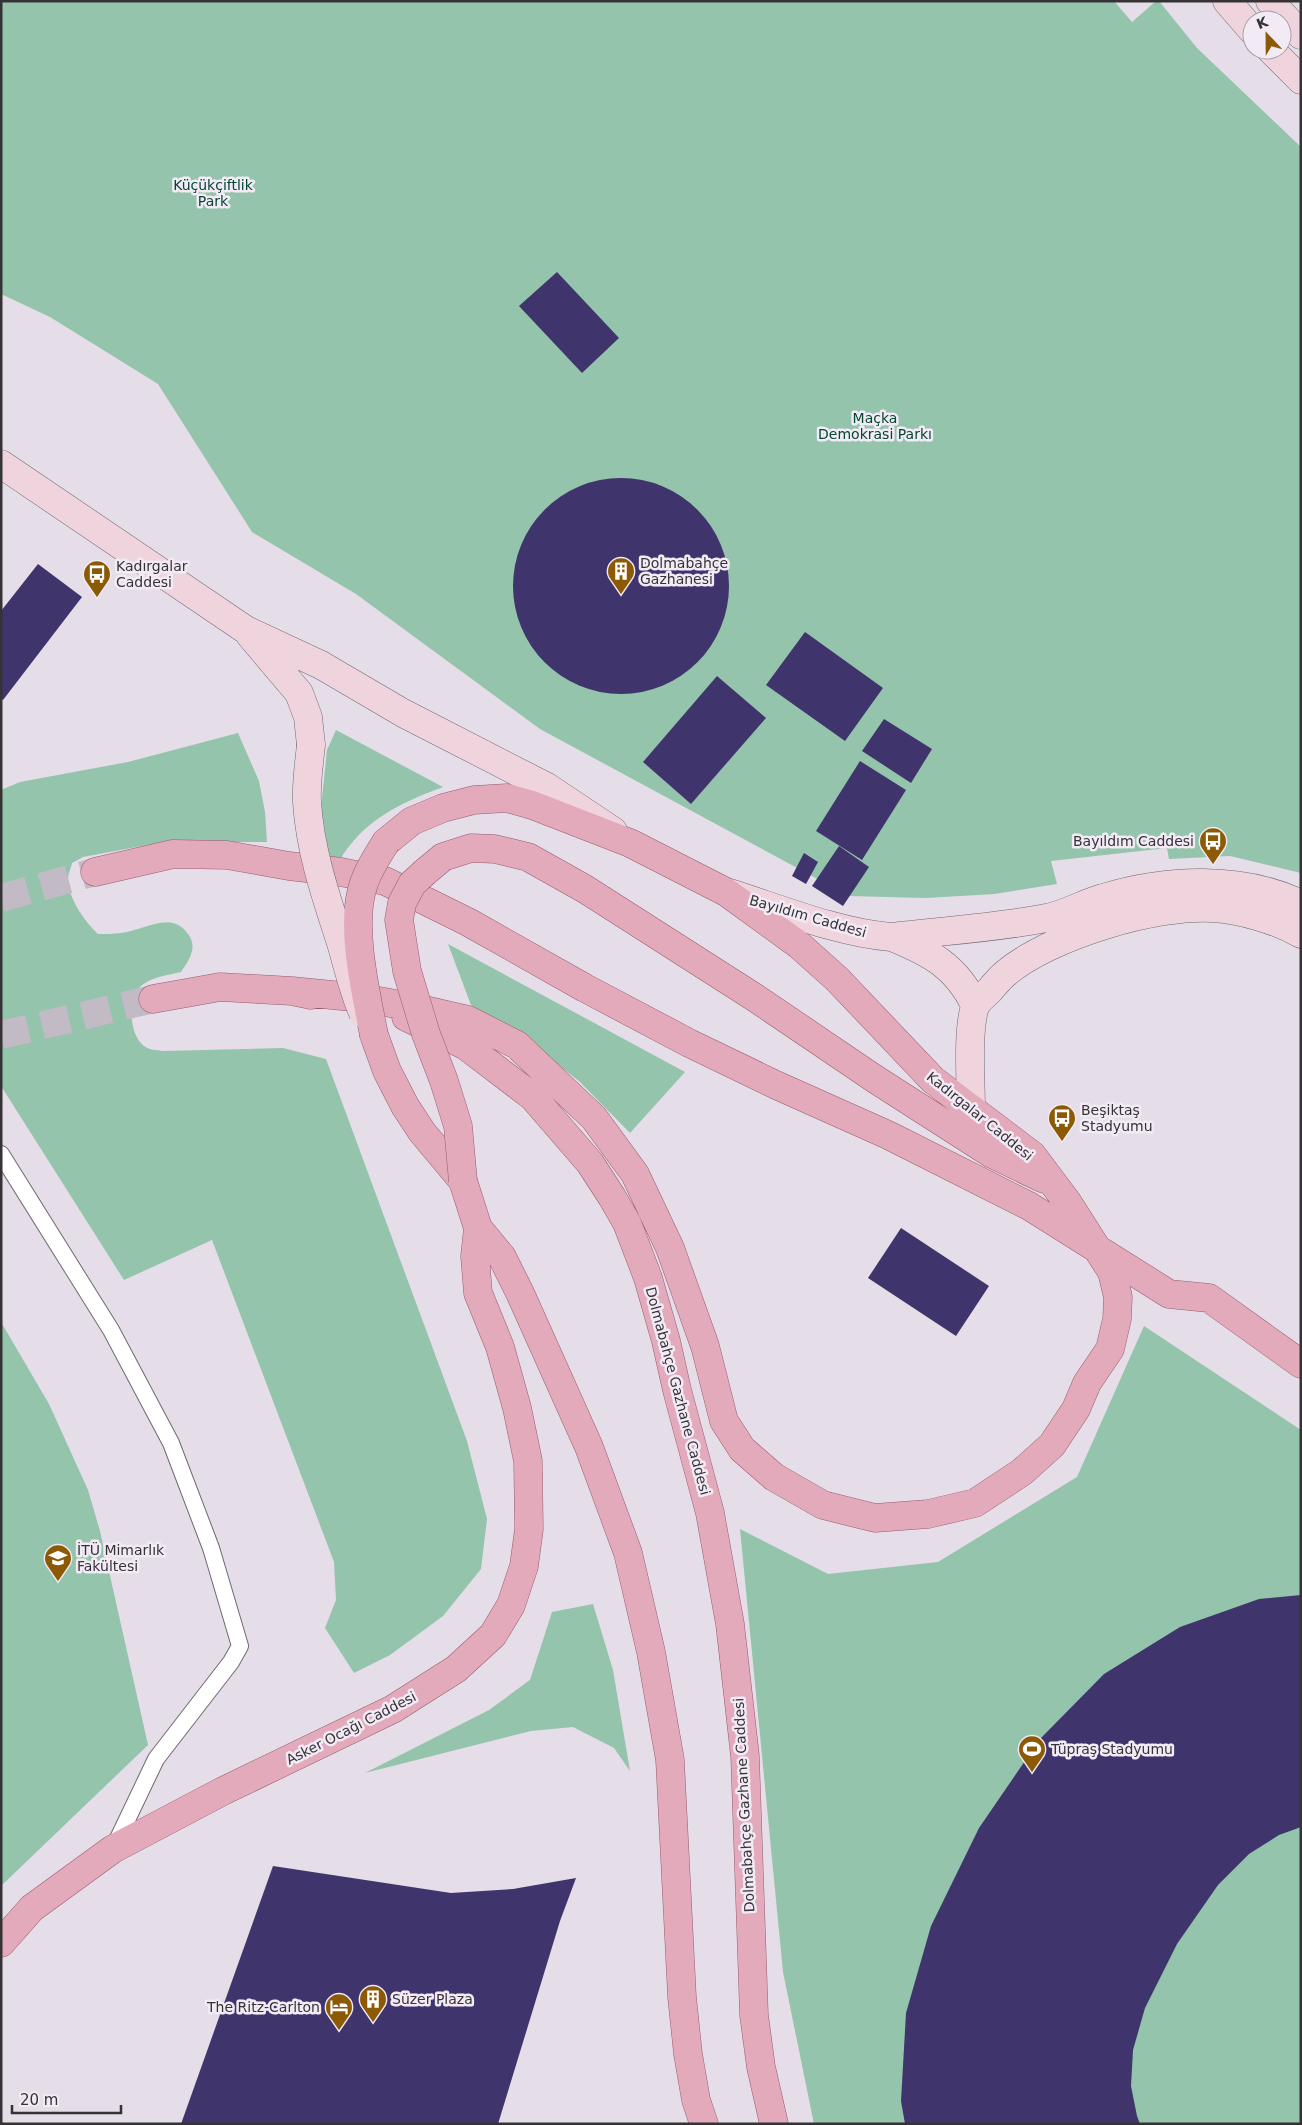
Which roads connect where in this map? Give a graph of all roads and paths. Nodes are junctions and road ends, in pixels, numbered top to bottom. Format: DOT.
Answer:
graph roads {
  1 [pos="1228,1"];
  2 [pos="1270,1"];
  3 [pos="1242,18"];
  4 [pos="1301,35"];
  5 [pos="1280,60"];
  6 [pos="1301,80"];
  7 [pos="1,464"];
  8 [pos="246,630"];
  9 [pos="630,843"];
  10 [pos="94,872"];
  11 [pos="726,892"];
  12 [pos="1301,904"];
  13 [pos="1301,934"];
  14 [pos="890,936"];
  15 [pos="292,991"];
  16 [pos="153,998"];
  17 [pos="975,1005"];
  18 [pos="374,1035"];
  19 [pos="971,1109"];
  20 [pos="1,1154"];
  21 [pos="463,1181"];
  22 [pos="1054,1184"];
  23 [pos="478,1228"];
  24 [pos="1098,1251"];
  25 [pos="1301,1364"];
  26 [pos="113,1849"];
  27 [pos="1,1943"];
  28 [pos="704,2124"];
  29 [pos="774,2124"];
  1 -- 3 [label="main road"];
  2 -- 4 [label="main road"];
  5 -- 6 [label="main road"];
  7 -- 8 [label="main road"];
  8 -- 9 [label="main road"];
  8 -- 18 [label="main road, bridge"];
  9 -- 11 [label="main road, Kadırgalar Caddesi"];
  9 -- 18 [label="main road, Kadırgalar Caddesi, bridge"];
  10 -- 24 [label="main road"];
  11 -- 14 [label="main road, Bayıldım Caddesi"];
  11 -- 19 [label="main road, Kadırgalar Caddesi"];
  12 -- 14 [label="main road, Bayıldım Caddesi"];
  13 -- 17 [label="main road"];
  14 -- 17 [label="main road"];
  15 -- 16 [label="main road, Dolmabahçe Gazhane Caddesi"];
  15 -- 24 [label="main road"];
  15 -- 29 [label="main road, Dolmabahçe Gazhane Caddesi"];
  17 -- 19 [label="main road"];
  18 -- 21 [label="main road"];
  19 -- 22 [label="main road, Kadırgalar Caddesi"];
  20 -- 26 [label="lane"];
  21 -- 22 [label="main road, bridge"];
  21 -- 23 [label="main road"];
  22 -- 24 [label="main road, Kadırgalar Caddesi"];
  23 -- 26 [label="main road, Asker Ocağı Caddesi"];
  23 -- 28 [label="main road"];
  24 -- 25 [label="main road, Kadırgalar Caddesi"];
  26 -- 27 [label="main road, Asker Ocağı Caddesi"];
}
